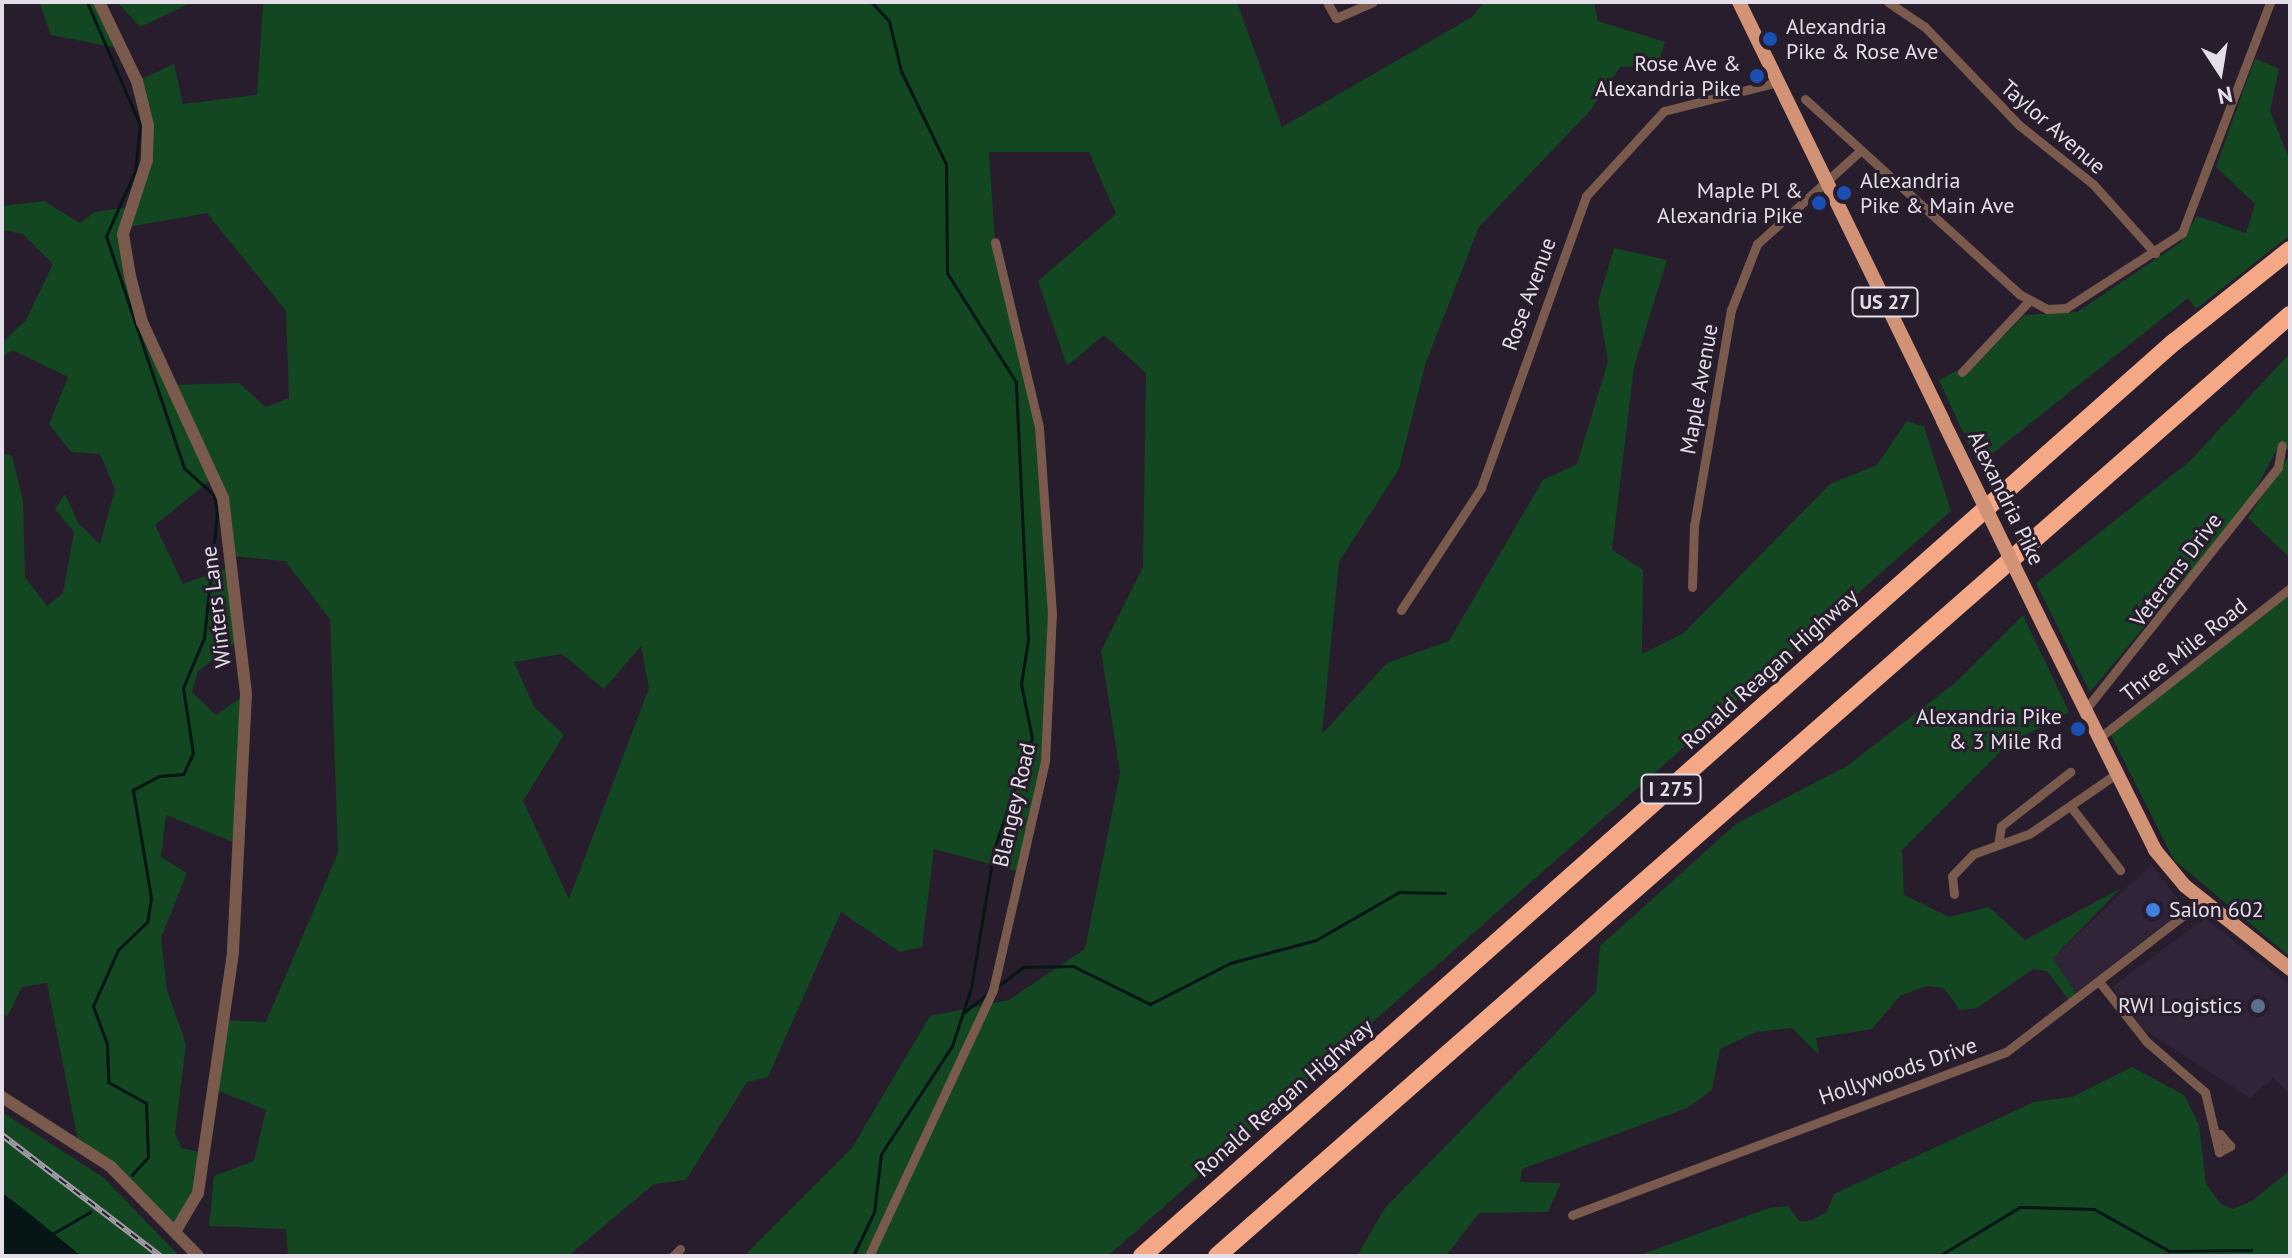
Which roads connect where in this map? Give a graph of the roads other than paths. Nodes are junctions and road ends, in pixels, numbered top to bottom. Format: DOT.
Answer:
graph roads {
  1 [pos="99,2"];
  2 [pos="1327,2"];
  3 [pos="1373,2"];
  4 [pos="1739,2"];
  5 [pos="1888,2"];
  6 [pos="2270,2"];
  7 [pos="1778,82"];
  8 [pos="1805,99"];
  9 [pos="1860,151"];
  10 [pos="1827,183"];
  11 [pos="995,242"];
  12 [pos="2290,250"];
  13 [pos="2155,253"];
  14 [pos="2028,302"];
  15 [pos="2290,315"];
  16 [pos="1962,372"];
  17 [pos="2282,445"];
  18 [pos="1692,587"];
  19 [pos="2290,588"];
  20 [pos="1401,610"];
  21 [pos="2085,710"];
  22 [pos="2099,738"];
  23 [pos="2070,772"];
  24 [pos="2116,774"];
  25 [pos="2071,807"];
  26 [pos="2010,821"];
  27 [pos="2022,837"];
  28 [pos="1998,845"];
  29 [pos="2120,870"];
  30 [pos="1954,894"];
  31 [pos="2202,901"];
  32 [pos="2290,969"];
  33 [pos="2101,984"];
  34 [pos="2,1097"];
  35 [pos="2220,1134"];
  36 [pos="1572,1215"];
  37 [pos="175,1232"];
  38 [pos="198,1256"];
  39 [pos="869,1256"];
  40 [pos="1142,1256"];
  41 [pos="1217,1256"];
  1 -- 37 [label="street, Winters Lane"];
  2 -- 3 [label="street"];
  4 -- 7 [label="main road, Alexandria Pike / US 27"];
  5 -- 13 [label="street, Taylor Avenue"];
  6 -- 13 [label="street"];
  7 -- 10 [label="main road, Alexandria Pike / US 27"];
  7 -- 20 [label="street, Rose Avenue"];
  8 -- 9 [label="street"];
  9 -- 10 [label="street, Maple Avenue"];
  9 -- 14 [label="street"];
  10 -- 18 [label="street, Maple Avenue"];
  10 -- 21 [label="main road, Alexandria Pike / US 27, bridge"];
  11 -- 39 [label="street, Blangey Road"];
  12 -- 40 [label="highway, Ronald Reagan Highway / I 275"];
  13 -- 14 [label="street"];
  14 -- 16 [label="street"];
  15 -- 41 [label="highway, I 275"];
  17 -- 21 [label="street, Veterans Drive"];
  19 -- 22 [label="street, Three Mile Road"];
  21 -- 22 [label="main road, Alexandria Pike / US 27"];
  22 -- 24 [label="main road, Alexandria Pike / US 27"];
  23 -- 26 [label="street"];
  24 -- 25 [label="street"];
  24 -- 31 [label="main road, Alexandria Pike / US 27"];
  25 -- 27 [label="street"];
  25 -- 29 [label="street"];
  26 -- 27 [label="street"];
  26 -- 28 [label="street"];
  27 -- 28 [label="street"];
  28 -- 30 [label="street"];
  31 -- 32 [label="main road, Alexandria Pike / US 27"];
  31 -- 33 [label="street, Hollywoods Drive"];
  33 -- 35 [label="street"];
  33 -- 36 [label="street, Hollywoods Drive"];
  34 -- 37 [label="street"];
  37 -- 38 [label="street"];
}
